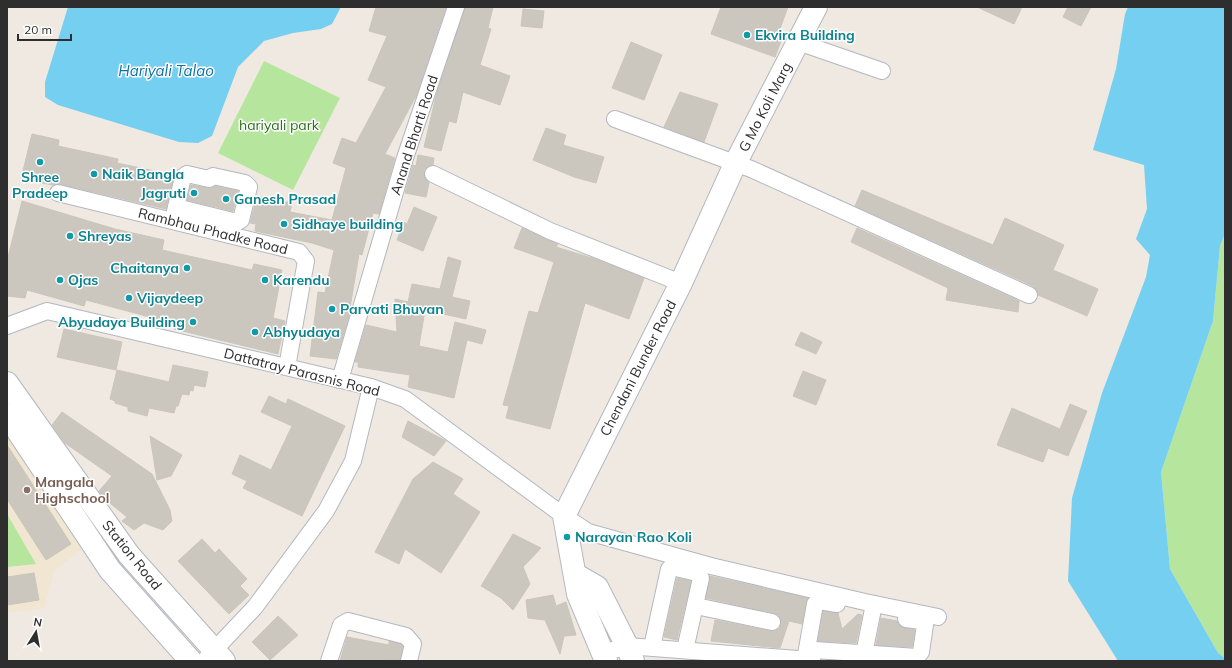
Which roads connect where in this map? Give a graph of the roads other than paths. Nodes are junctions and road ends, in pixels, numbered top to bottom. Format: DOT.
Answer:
graph roads {
  1 [pos="456,7"];
  2 [pos="816,7"];
  3 [pos="798,42"];
  4 [pos="882,71"];
  5 [pos="615,119"];
  6 [pos="735,164"];
  7 [pos="433,174"];
  8 [pos="58,192"];
  9 [pos="174,214"];
  10 [pos="209,222"];
  11 [pos="681,283"];
  12 [pos="1029,295"];
  13 [pos="7,326"];
  14 [pos="287,367"];
  15 [pos="340,380"];
  16 [pos="7,383"];
  17 [pos="371,387"];
  18 [pos="7,415"];
  19 [pos="564,516"];
  20 [pos="712,566"];
  21 [pos="576,575"];
  22 [pos="799,592"];
  23 [pos="696,606"];
  24 [pos="873,608"];
  25 [pos="899,613"];
  26 [pos="938,617"];
  27 [pos="772,622"];
  28 [pos="652,647"];
  29 [pos="685,650"];
  30 [pos="864,654"];
  31 [pos="605,657"];
  32 [pos="214,658"];
  33 [pos="632,658"];
  34 [pos="805,660"];
  35 [pos="191,661"];
  36 [pos="329,661"];
  37 [pos="409,661"];
  1 -- 15 [label="street, Anand Bharti Road"];
  2 -- 3 [label="main road, G Mo Koli Marg"];
  3 -- 4 [label="street"];
  3 -- 6 [label="main road, G Mo Koli Marg"];
  5 -- 6 [label="street"];
  6 -- 11 [label="main road, Chendani Bunder Road"];
  6 -- 12 [label="street"];
  7 -- 11 [label="street"];
  8 -- 9 [label="street, Rambhau Phadke Road"];
  9 -- 10 [label="street, Rambhau Phadke Road"];
  9 -- 10 [label="street"];
  10 -- 14 [label="street, Rambhau Phadke Road"];
  11 -- 19 [label="main road, Chendani Bunder Road"];
  13 -- 14 [label="street, Dattatray Parasnis Road"];
  14 -- 15 [label="street, Dattatray Parasnis Road"];
  15 -- 17 [label="street, Dattatray Parasnis Road"];
  16 -- 32 [label="main road, Station Road"];
  17 -- 19 [label="street, Dattatray Parasnis Road"];
  17 -- 32 [label="street"];
  18 -- 35 [label="main road, Station Road"];
  19 -- 20 [label="street, Dattatray Parasnis Road"];
  19 -- 21 [label="main road"];
  20 -- 22 [label="street"];
  20 -- 24 [label="street, Dattatray Parasnis Road"];
  21 -- 31 [label="main road"];
  21 -- 33 [label="main road"];
  23 -- 27 [label="street"];
  23 -- 28 [label="street"];
  23 -- 29 [label="street"];
  24 -- 25 [label="street"];
  24 -- 30 [label="street"];
  24 -- 34 [label="street"];
  25 -- 26 [label="street"];
  25 -- 30 [label="street"];
  28 -- 29 [label="street"];
  28 -- 33 [label="street"];
  29 -- 34 [label="street"];
  30 -- 34 [label="street"];
  31 -- 33 [label="street"];
  36 -- 37 [label="street"];
}
